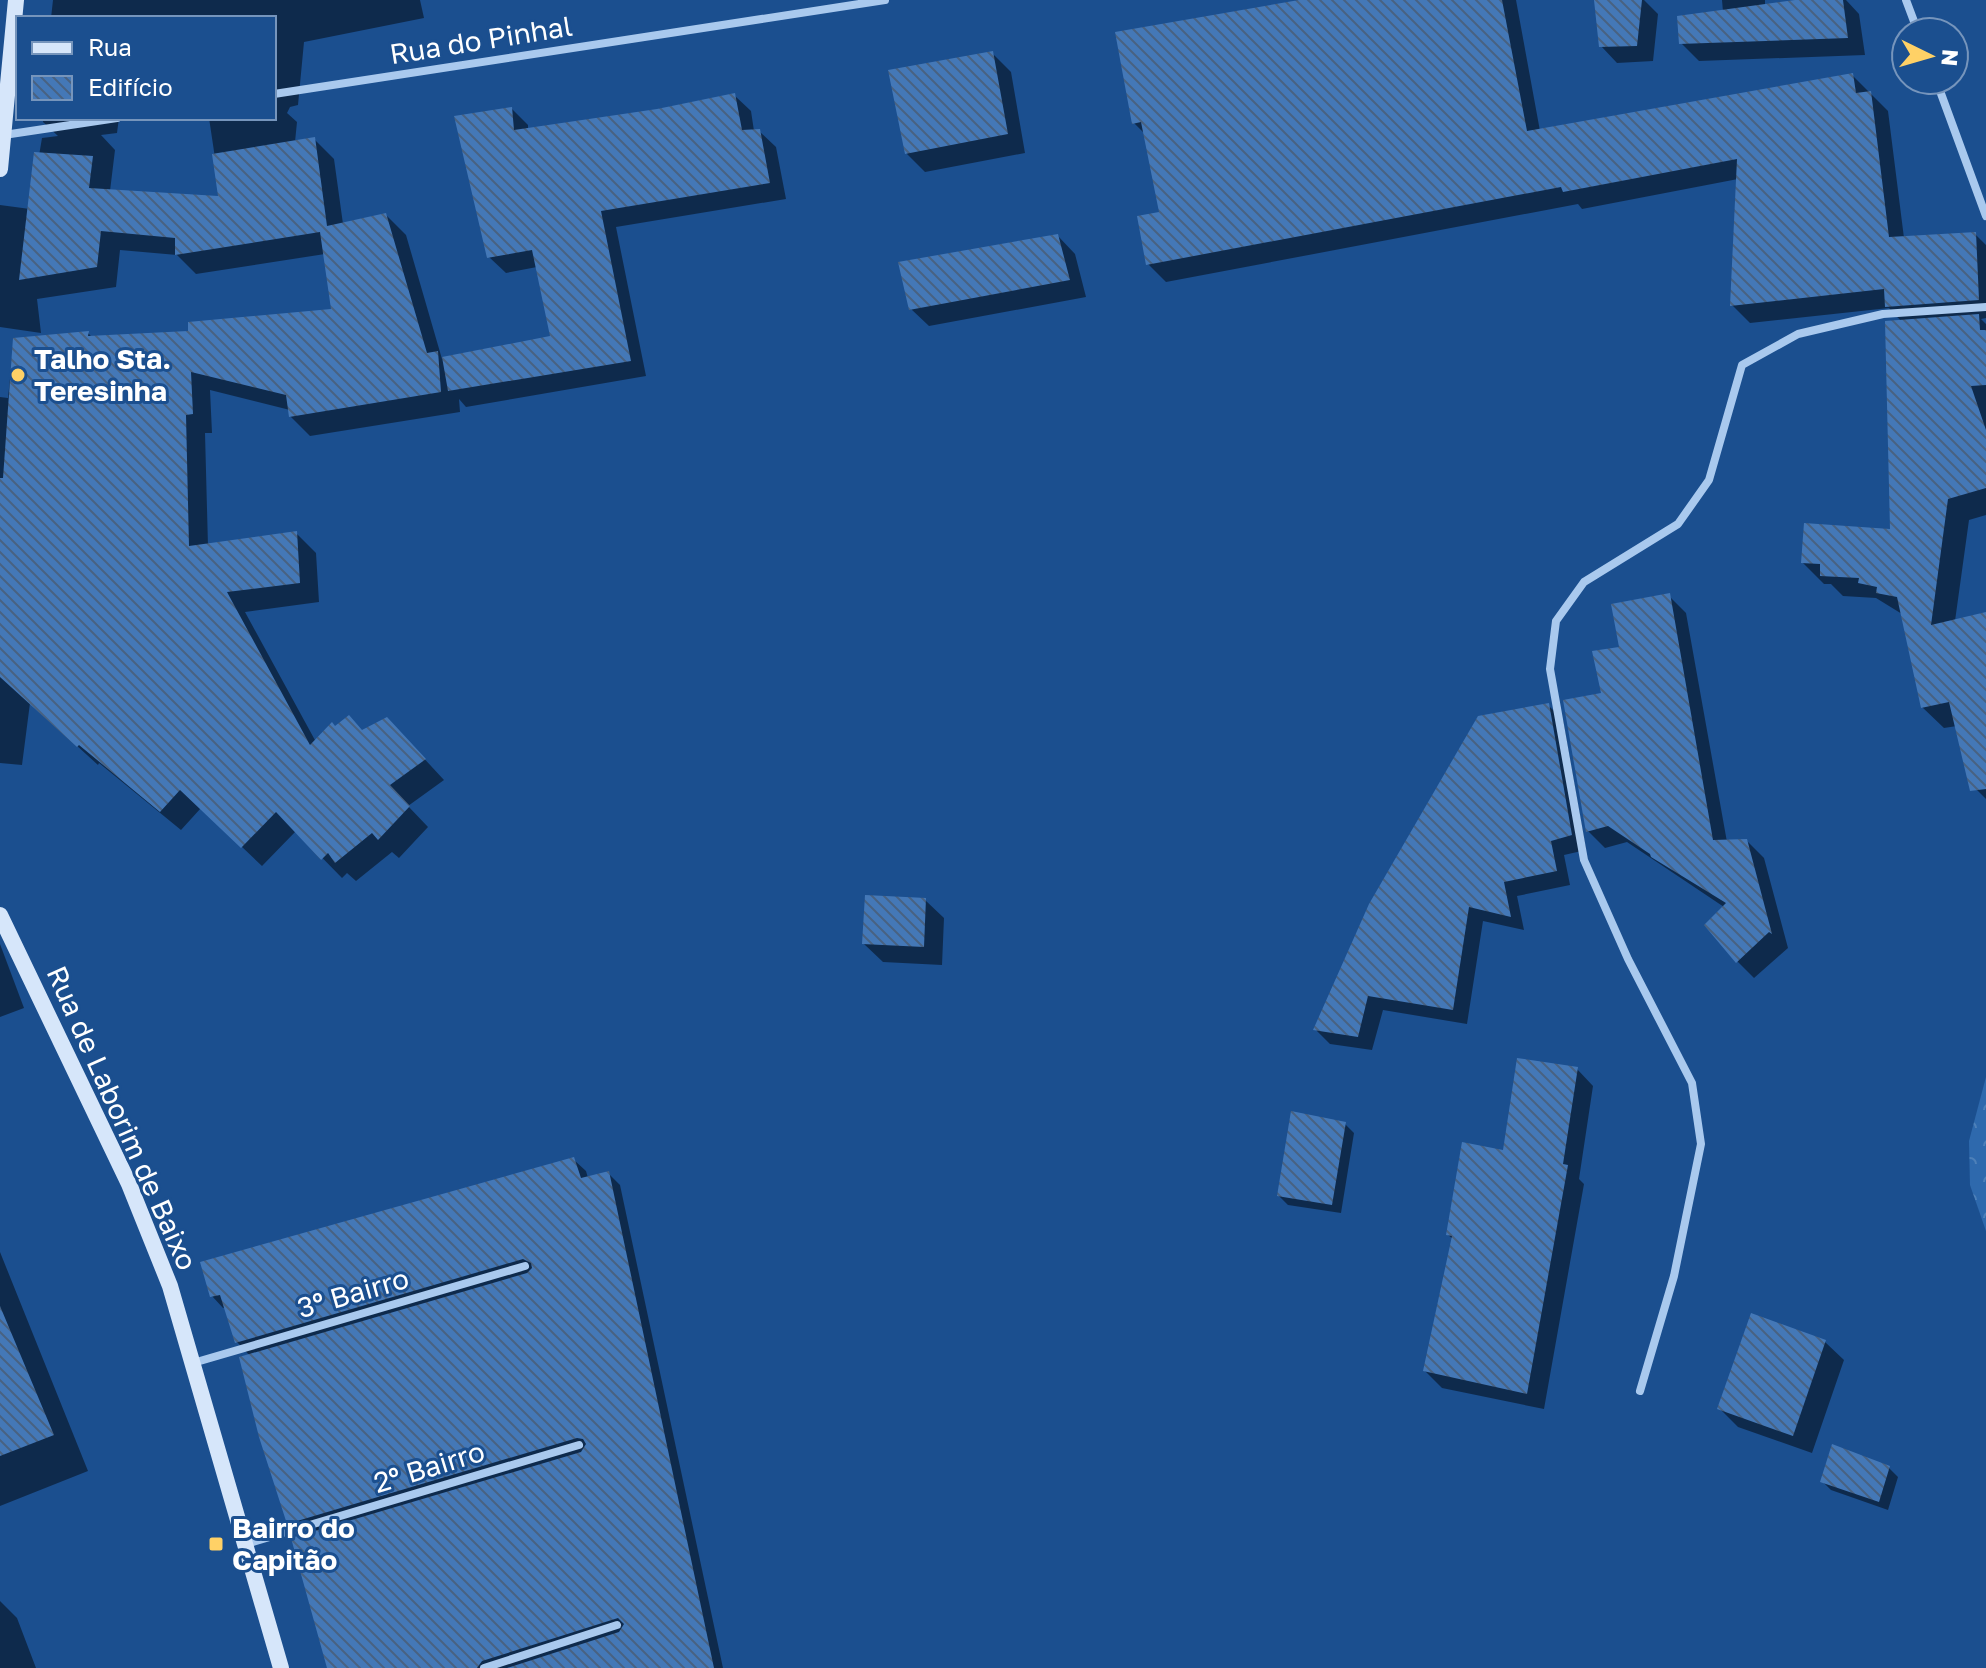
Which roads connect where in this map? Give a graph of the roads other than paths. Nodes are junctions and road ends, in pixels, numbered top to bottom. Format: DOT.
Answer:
graph roads {
  1 [pos="16,0"];
  2 [pos="885,0"];
  3 [pos="276,94"];
  4 [pos="1942,96"];
  5 [pos="104,120"];
  6 [pos="4,135"];
  7 [pos="0,169"];
  8 [pos="1986,216"];
  9 [pos="1986,307"];
  10 [pos="0,915"];
  11 [pos="525,1266"];
  12 [pos="193,1363"];
  13 [pos="1640,1391"];
  14 [pos="579,1445"];
  15 [pos="246,1544"];
  16 [pos="617,1625"];
  17 [pos="281,1668"];
  18 [pos="484,1668"];
  1 -- 6 [label="main road"];
  2 -- 3 [label="street, Rua do Pinhal"];
  4 -- 8 [label="street"];
  5 -- 6 [label="street"];
  6 -- 7 [label="main road"];
  9 -- 13 [label="street"];
  10 -- 12 [label="main road, Rua de Laborim de Baixo"];
  11 -- 12 [label="street, 3º Bairro"];
  12 -- 15 [label="main road, Rua de Laborim de Baixo"];
  14 -- 15 [label="street, 2º Bairro"];
  15 -- 17 [label="main road, Rua de Laborim de Baixo"];
  16 -- 18 [label="street"];
}
